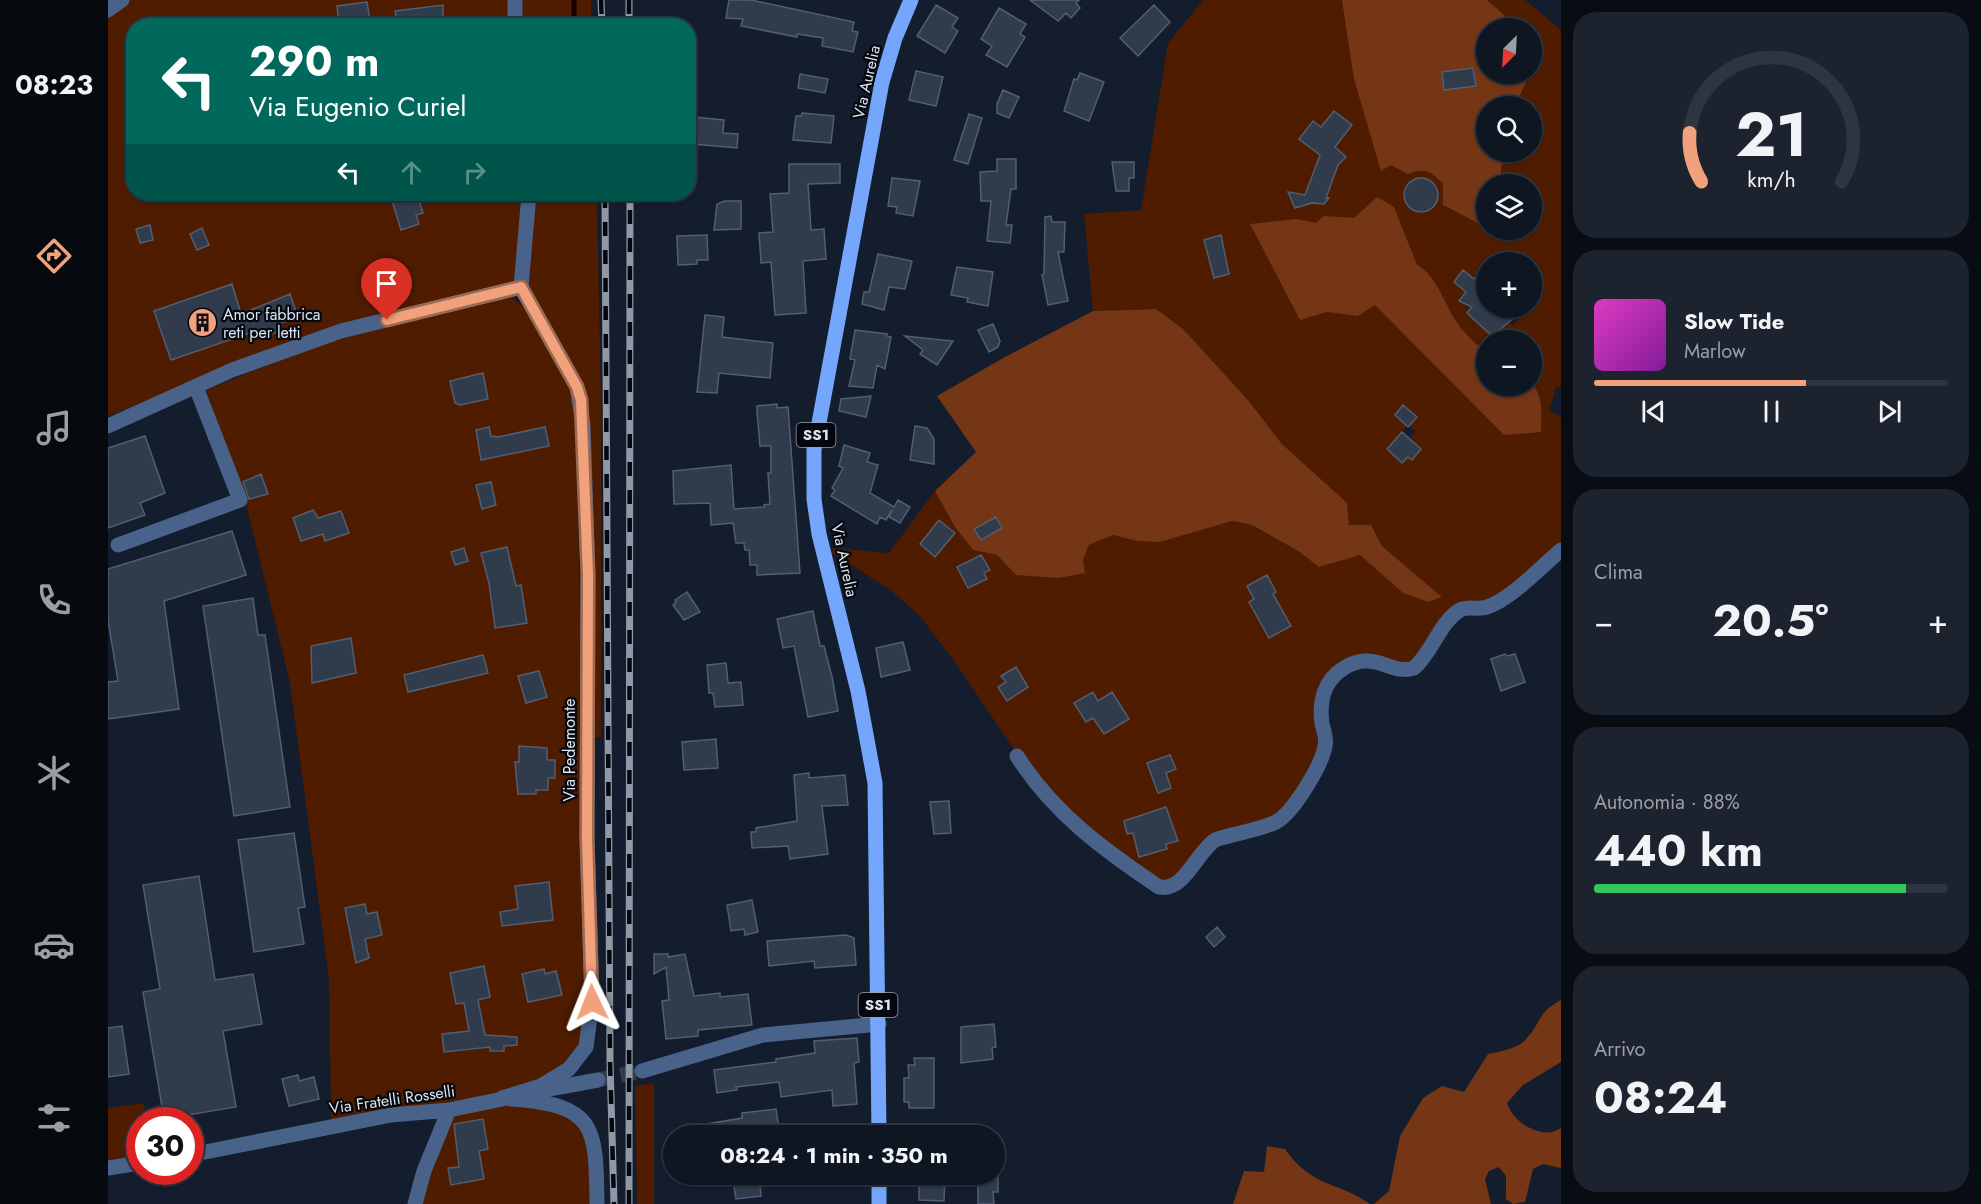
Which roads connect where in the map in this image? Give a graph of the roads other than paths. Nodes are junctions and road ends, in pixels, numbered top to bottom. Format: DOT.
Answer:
graph roads {
  1 [pos="122,0"];
  2 [pos="515,0"];
  3 [pos="911,0"];
  4 [pos="108,10"];
  5 [pos="515,18"];
  6 [pos="528,201"];
  7 [pos="521,287"];
  8 [pos="196,387"];
  9 [pos="108,426"];
  10 [pos="118,545"];
  11 [pos="1561,550"];
  12 [pos="1017,756"];
  13 [pos="879,1024"];
  14 [pos="642,1071"];
  15 [pos="598,1080"];
  16 [pos="502,1098"];
  17 [pos="449,1110"];
  18 [pos="879,1125"];
  19 [pos="204,1152"];
  20 [pos="126,1165"];
  21 [pos="108,1168"];
  22 [pos="879,1185"];
  23 [pos="415,1204"];
  24 [pos="597,1204"];
  25 [pos="879,1204"];
  1 -- 4 [label="street"];
  2 -- 5 [label="street"];
  3 -- 13 [label="main road, Via Aurelia / SS1"];
  6 -- 7 [label="street"];
  7 -- 8 [label="street"];
  7 -- 16 [label="street, Via Pedemonte"];
  8 -- 9 [label="street"];
  8 -- 10 [label="street"];
  11 -- 12 [label="street"];
  13 -- 14 [label="street"];
  13 -- 18 [label="main road, Via Aurelia / SS1"];
  15 -- 16 [label="street, Via Fratelli Rosselli"];
  16 -- 17 [label="street, Via Fratelli Rosselli"];
  16 -- 24 [label="street"];
  17 -- 19 [label="street, Via Fratelli Rosselli"];
  17 -- 23 [label="street"];
  20 -- 21 [label="street"];
  22 -- 25 [label="main road"];
}
